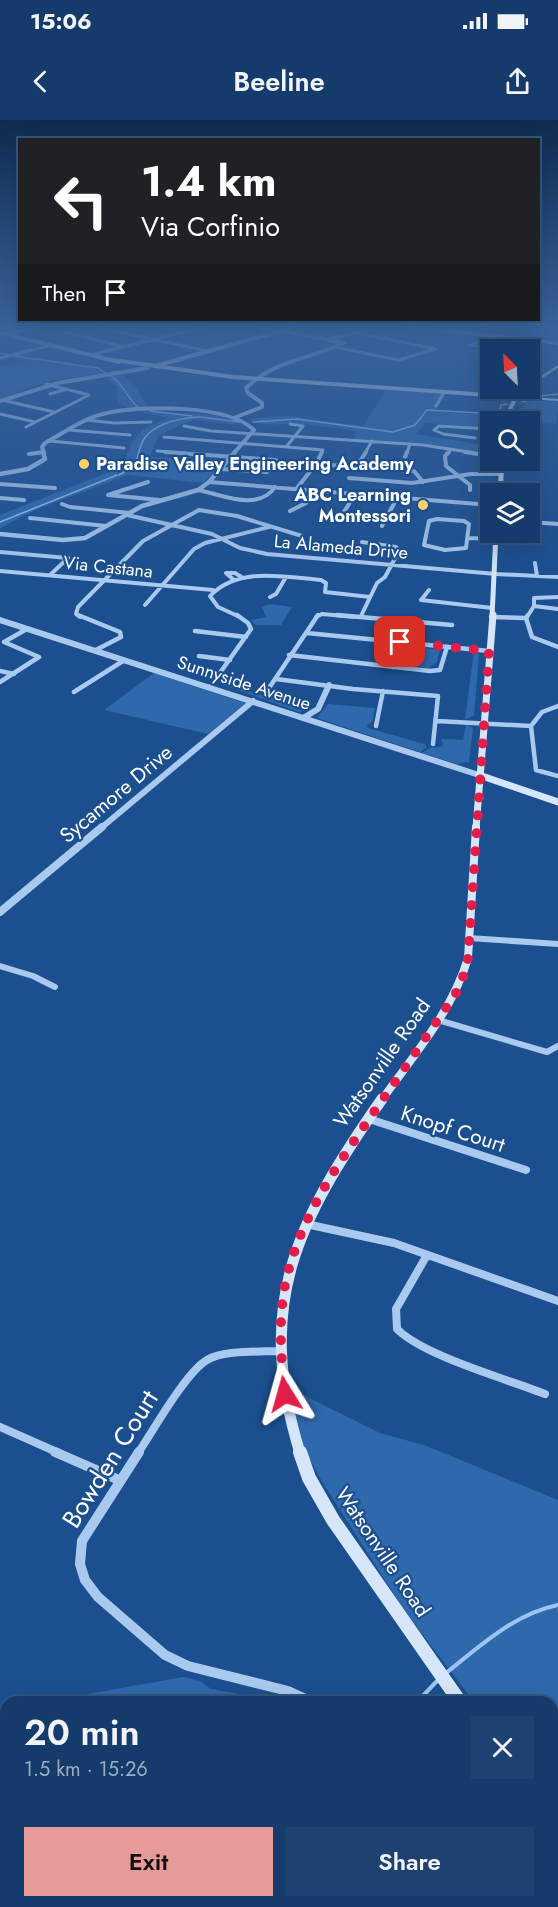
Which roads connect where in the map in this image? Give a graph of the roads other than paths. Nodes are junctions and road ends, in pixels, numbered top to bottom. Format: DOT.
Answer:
graph roads {
  1 [pos="44,409"];
  2 [pos="59,409"];
  3 [pos="258,409"];
  4 [pos="264,409"];
  5 [pos="54,412"];
  6 [pos="0,414"];
  7 [pos="238,418"];
  8 [pos="87,420"];
  9 [pos="36,422"];
  10 [pos="152,422"];
  11 [pos="290,424"];
  12 [pos="184,426"];
  13 [pos="26,427"];
  14 [pos="480,428"];
  15 [pos="69,430"];
  16 [pos="253,433"];
  17 [pos="335,434"];
  18 [pos="130,435"];
  19 [pos="294,436"];
  20 [pos="164,437"];
  21 [pos="476,438"];
  22 [pos="333,439"];
  23 [pos="50,441"];
  24 [pos="372,441"];
  25 [pos="410,444"];
  26 [pos="243,445"];
  27 [pos="286,447"];
  28 [pos="124,448"];
  29 [pos="451,450"];
  30 [pos="157,451"];
  31 [pos="44,452"];
  32 [pos="480,453"];
  33 [pos="29,454"];
  34 [pos="233,456"];
  35 [pos="405,457"];
  36 [pos="276,460"];
  37 [pos="316,464"];
  38 [pos="357,466"];
  39 [pos="2,468"];
  40 [pos="221,468"];
  41 [pos="501,471"];
  42 [pos="267,472"];
  43 [pos="7,473"];
  44 [pos="0,474"];
  45 [pos="501,474"];
  46 [pos="458,476"];
  47 [pos="349,478"];
  48 [pos="148,482"];
  49 [pos="209,482"];
  50 [pos="423,483"];
  51 [pos="501,483"];
  52 [pos="0,484"];
  53 [pos="275,487"];
  54 [pos="56,488"];
  55 [pos="297,488"];
  56 [pos="198,490"];
  57 [pos="315,490"];
  58 [pos="470,490"];
  59 [pos="356,493"];
  60 [pos="0,498"];
  61 [pos="397,498"];
  62 [pos="24,500"];
  63 [pos="160,500"];
  64 [pos="63,504"];
  65 [pos="480,505"];
  66 [pos="290,512"];
  67 [pos="129,514"];
  68 [pos="30,518"];
  69 [pos="333,520"];
  70 [pos="540,523"];
  71 [pos="558,524"];
  72 [pos="171,525"];
  73 [pos="106,526"];
  74 [pos="382,526"];
  75 [pos="270,527"];
  76 [pos="1,536"];
  77 [pos="302,536"];
  78 [pos="468,537"];
  79 [pos="480,537"];
  80 [pos="224,538"];
  81 [pos="362,542"];
  82 [pos="496,543"];
  83 [pos="0,552"];
  84 [pos="536,563"];
  85 [pos="391,565"];
  86 [pos="0,570"];
  87 [pos="496,574"];
  88 [pos="50,575"];
  89 [pos="537,576"];
  90 [pos="558,577"];
  91 [pos="243,578"];
  92 [pos="286,578"];
  93 [pos="104,580"];
  94 [pos="234,580"];
  95 [pos="161,586"];
  96 [pos="213,590"];
  97 [pos="429,590"];
  98 [pos="270,597"];
  99 [pos="370,597"];
  100 [pos="558,597"];
  101 [pos="145,605"];
  102 [pos="214,605"];
  103 [pos="534,606"];
  104 [pos="206,607"];
  105 [pos="492,608"];
  106 [pos="558,609"];
  107 [pos="361,616"];
  108 [pos="491,617"];
  109 [pos="526,618"];
  110 [pos="0,620"];
  111 [pos="452,625"];
  112 [pos="27,629"];
  113 [pos="195,631"];
  114 [pos="307,633"];
  115 [pos="246,637"];
  116 [pos="447,647"];
  117 [pos="558,647"];
  118 [pos="489,651"];
  119 [pos="94,652"];
  120 [pos="289,655"];
  121 [pos="199,656"];
  122 [pos="401,657"];
  123 [pos="230,660"];
  124 [pos="123,662"];
  125 [pos="393,667"];
  126 [pos="0,671"];
  127 [pos="15,674"];
  128 [pos="276,678"];
  129 [pos="0,682"];
  130 [pos="329,686"];
  131 [pos="210,687"];
  132 [pos="267,691"];
  133 [pos="383,691"];
  134 [pos="74,692"];
  135 [pos="253,701"];
  136 [pos="558,706"];
  137 [pos="536,708"];
  138 [pos="542,712"];
  139 [pos="303,718"];
  140 [pos="437,720"];
  141 [pos="483,723"];
  142 [pos="376,726"];
  143 [pos="531,726"];
  144 [pos="433,744"];
  145 [pos="479,775"];
  146 [pos="558,776"];
  147 [pos="558,802"];
  148 [pos="0,912"];
  149 [pos="469,938"];
  150 [pos="558,944"];
  151 [pos="0,966"];
  152 [pos="56,987"];
  153 [pos="438,1020"];
  154 [pos="558,1046"];
  155 [pos="369,1119"];
  156 [pos="526,1170"];
  157 [pos="306,1224"];
  158 [pos="427,1255"];
  159 [pos="558,1301"];
  160 [pos="280,1351"];
  161 [pos="545,1394"];
  162 [pos="0,1427"];
  163 [pos="119,1480"];
  164 [pos="300,1696"];
  165 [pos="456,1696"];
  1 -- 5 [label="street"];
  2 -- 5 [label="street"];
  3 -- 7 [label="street"];
  4 -- 7 [label="street"];
  5 -- 9 [label="street"];
  6 -- 9 [label="street"];
  7 -- 8 [label="street"];
  7 -- 16 [label="street"];
  8 -- 10 [label="street"];
  8 -- 15 [label="street"];
  9 -- 13 [label="street"];
  11 -- 19 [label="street"];
  12 -- 16 [label="street"];
  14 -- 21 [label="street"];
  15 -- 18 [label="street"];
  15 -- 23 [label="street"];
  16 -- 19 [label="street"];
  16 -- 26 [label="street"];
  17 -- 22 [label="street"];
  19 -- 22 [label="street"];
  19 -- 27 [label="street"];
  20 -- 26 [label="street"];
  22 -- 24 [label="street"];
  23 -- 28 [label="street"];
  23 -- 31 [label="street"];
  24 -- 25 [label="street"];
  24 -- 38 [label="street"];
  25 -- 29 [label="street"];
  25 -- 35 [label="street"];
  26 -- 27 [label="street"];
  26 -- 34 [label="street"];
  27 -- 37 [label="street"];
  29 -- 32 [label="street"];
  29 -- 46 [label="street"];
  30 -- 34 [label="street"];
  31 -- 33 [label="street"];
  31 -- 43 [label="street"];
  34 -- 36 [label="street"];
  34 -- 40 [label="street"];
  37 -- 38 [label="street"];
  37 -- 55 [label="street"];
  38 -- 50 [label="street"];
  39 -- 43 [label="street"];
  40 -- 42 [label="street"];
  40 -- 49 [label="street"];
  41 -- 45 [label="main road"];
  43 -- 44 [label="street"];
  45 -- 46 [label="street"];
  45 -- 51 [label="main road"];
  46 -- 50 [label="street"];
  46 -- 58 [label="street"];
  47 -- 50 [label="street"];
  48 -- 63 [label="street"];
  49 -- 53 [label="street"];
  49 -- 56 [label="street"];
  52 -- 54 [label="street"];
  53 -- 55 [label="street"];
  53 -- 56 [label="street"];
  55 -- 57 [label="street"];
  56 -- 63 [label="street"];
  57 -- 59 [label="street"];
  57 -- 66 [label="street"];
  59 -- 61 [label="street"];
  59 -- 69 [label="street"];
  60 -- 62 [label="street"];
  61 -- 65 [label="street"];
  61 -- 74 [label="street"];
  63 -- 67 [label="street"];
  64 -- 67 [label="street, La Alameda Drive"];
  67 -- 72 [label="street, La Alameda Drive"];
  67 -- 73 [label="street"];
  68 -- 73 [label="street"];
  70 -- 71 [label="street"];
  72 -- 75 [label="street"];
  72 -- 80 [label="street, La Alameda Drive"];
  72 -- 93 [label="street"];
  73 -- 76 [label="street"];
  75 -- 77 [label="street"];
  75 -- 80 [label="street"];
  78 -- 78 [label="street"];
  78 -- 79 [label="street"];
  80 -- 85 [label="street, La Alameda Drive"];
  80 -- 95 [label="street"];
  81 -- 85 [label="street"];
  82 -- 87 [label="main road, Watsonville Road"];
  83 -- 88 [label="street"];
  84 -- 89 [label="street"];
  85 -- 87 [label="street, La Alameda Drive"];
  85 -- 99 [label="street"];
  86 -- 88 [label="street, Via Castana"];
  87 -- 89 [label="street, La Alameda Drive"];
  87 -- 105 [label="main road, Watsonville Road"];
  88 -- 93 [label="street, Via Castana"];
  89 -- 90 [label="street, La Alameda Drive"];
  91 -- 92 [label="street"];
  91 -- 94 [label="street"];
  91 -- 94 [label="street"];
  92 -- 98 [label="street"];
  92 -- 99 [label="street"];
  93 -- 95 [label="street, Via Castana"];
  93 -- 119 [label="street"];
  94 -- 96 [label="street"];
  95 -- 96 [label="street, Via Castana"];
  95 -- 101 [label="street"];
  96 -- 102 [label="street"];
  97 -- 105 [label="street"];
  99 -- 107 [label="street"];
  100 -- 103 [label="street"];
  102 -- 104 [label="street"];
  102 -- 115 [label="street"];
  103 -- 106 [label="street"];
  103 -- 109 [label="street"];
  105 -- 108 [label="main road, Watsonville Road"];
  107 -- 111 [label="street"];
  107 -- 114 [label="street"];
  108 -- 109 [label="street"];
  108 -- 118 [label="main road, Watsonville Road"];
  109 -- 117 [label="street"];
  110 -- 112 [label="street, Sunnyside Avenue"];
  112 -- 119 [label="street, Sunnyside Avenue"];
  112 -- 127 [label="street"];
  113 -- 115 [label="street"];
  114 -- 116 [label="street"];
  114 -- 120 [label="street"];
  115 -- 123 [label="street"];
  116 -- 118 [label="street"];
  116 -- 125 [label="street"];
  118 -- 141 [label="main road, Watsonville Road"];
  119 -- 124 [label="street, Sunnyside Avenue"];
  120 -- 125 [label="street"];
  120 -- 128 [label="street"];
  121 -- 123 [label="street"];
  122 -- 125 [label="street"];
  123 -- 131 [label="street"];
  124 -- 131 [label="street, Sunnyside Avenue"];
  124 -- 134 [label="street"];
  126 -- 127 [label="street"];
  127 -- 129 [label="street"];
  128 -- 130 [label="street"];
  128 -- 132 [label="street"];
  130 -- 133 [label="street"];
  130 -- 139 [label="street"];
  131 -- 135 [label="street, Sunnyside Avenue"];
  133 -- 140 [label="street"];
  133 -- 142 [label="street"];
  135 -- 139 [label="street, Sunnyside Avenue"];
  135 -- 148 [label="street, Sycamore Drive"];
  136 -- 138 [label="street"];
  137 -- 138 [label="street"];
  138 -- 143 [label="street"];
  139 -- 145 [label="street, Sunnyside Avenue"];
  140 -- 141 [label="street"];
  140 -- 144 [label="street"];
  141 -- 143 [label="street"];
  141 -- 145 [label="main road, Watsonville Road"];
  143 -- 146 [label="street"];
  145 -- 147 [label="main road"];
  145 -- 149 [label="main road, Watsonville Road"];
  149 -- 150 [label="street"];
  149 -- 153 [label="main road, Watsonville Road"];
  151 -- 152 [label="street"];
  153 -- 154 [label="street"];
  153 -- 155 [label="main road, Watsonville Road"];
  155 -- 156 [label="street, Knopf Court"];
  155 -- 157 [label="main road, Watsonville Road"];
  157 -- 158 [label="street"];
  157 -- 160 [label="main road, Watsonville Road"];
  158 -- 159 [label="street"];
  158 -- 161 [label="street"];
  160 -- 163 [label="street, Bowden Court"];
  160 -- 165 [label="main road, Watsonville Road"];
  162 -- 163 [label="street"];
  163 -- 164 [label="street, Bowden Court"];
}
